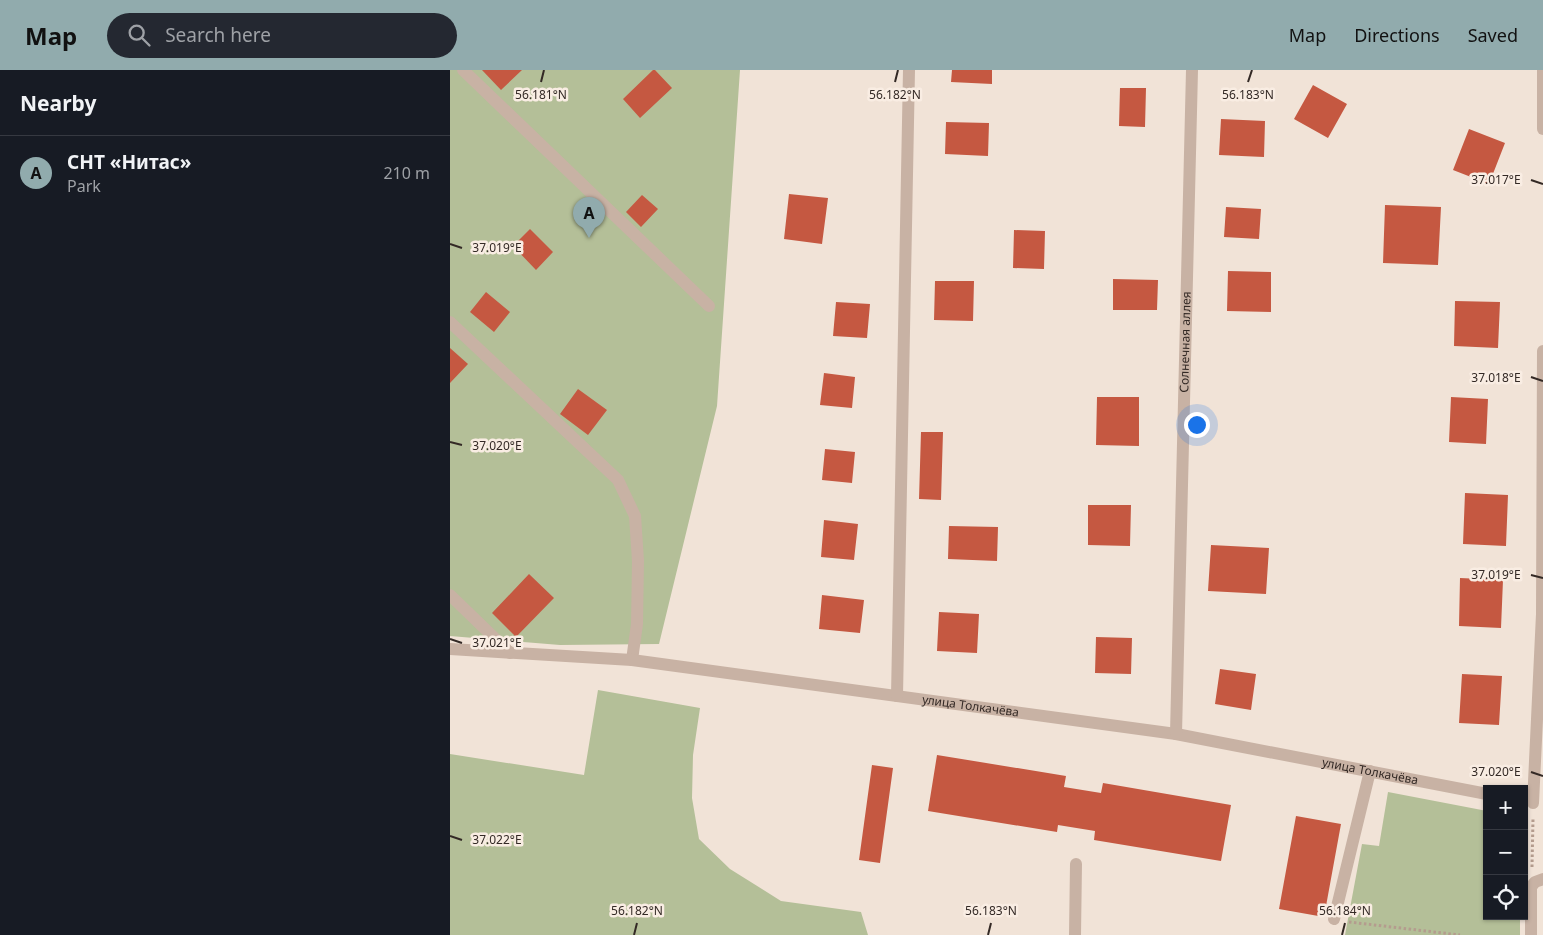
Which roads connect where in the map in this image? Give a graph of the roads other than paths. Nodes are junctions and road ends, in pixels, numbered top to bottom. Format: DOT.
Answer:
graph roads {
  1 [pos="463,70"];
  2 [pos="909,70"];
  3 [pos="1192,70"];
  4 [pos="1542,70"];
  5 [pos="1543,129"];
  6 [pos="709,306"];
  7 [pos="450,322"];
  8 [pos="1543,351"];
  9 [pos="450,595"];
  10 [pos="450,650"];
  11 [pos="510,653"];
  12 [pos="632,660"];
  13 [pos="897,696"];
  14 [pos="1176,734"];
  15 [pos="1370,771"];
  16 [pos="1483,793"];
  17 [pos="1533,803"];
  18 [pos="1076,864"];
  19 [pos="1543,880"];
  20 [pos="1334,919"];
  21 [pos="1075,935"];
  22 [pos="1530,935"];
  1 -- 6 [label="street"];
  2 -- 13 [label="street"];
  3 -- 14 [label="street, Солнечная аллея"];
  4 -- 5 [label="street"];
  7 -- 12 [label="street"];
  8 -- 17 [label="street"];
  9 -- 11 [label="street"];
  10 -- 11 [label="street, улица Толкачёва"];
  11 -- 12 [label="street, улица Толкачёва"];
  12 -- 13 [label="street, улица Толкачёва"];
  13 -- 14 [label="street, улица Толкачёва"];
  14 -- 15 [label="street, улица Толкачёва"];
  15 -- 16 [label="street, улица Толкачёва"];
  15 -- 20 [label="street"];
  18 -- 21 [label="street"];
  19 -- 22 [label="street"];
}
